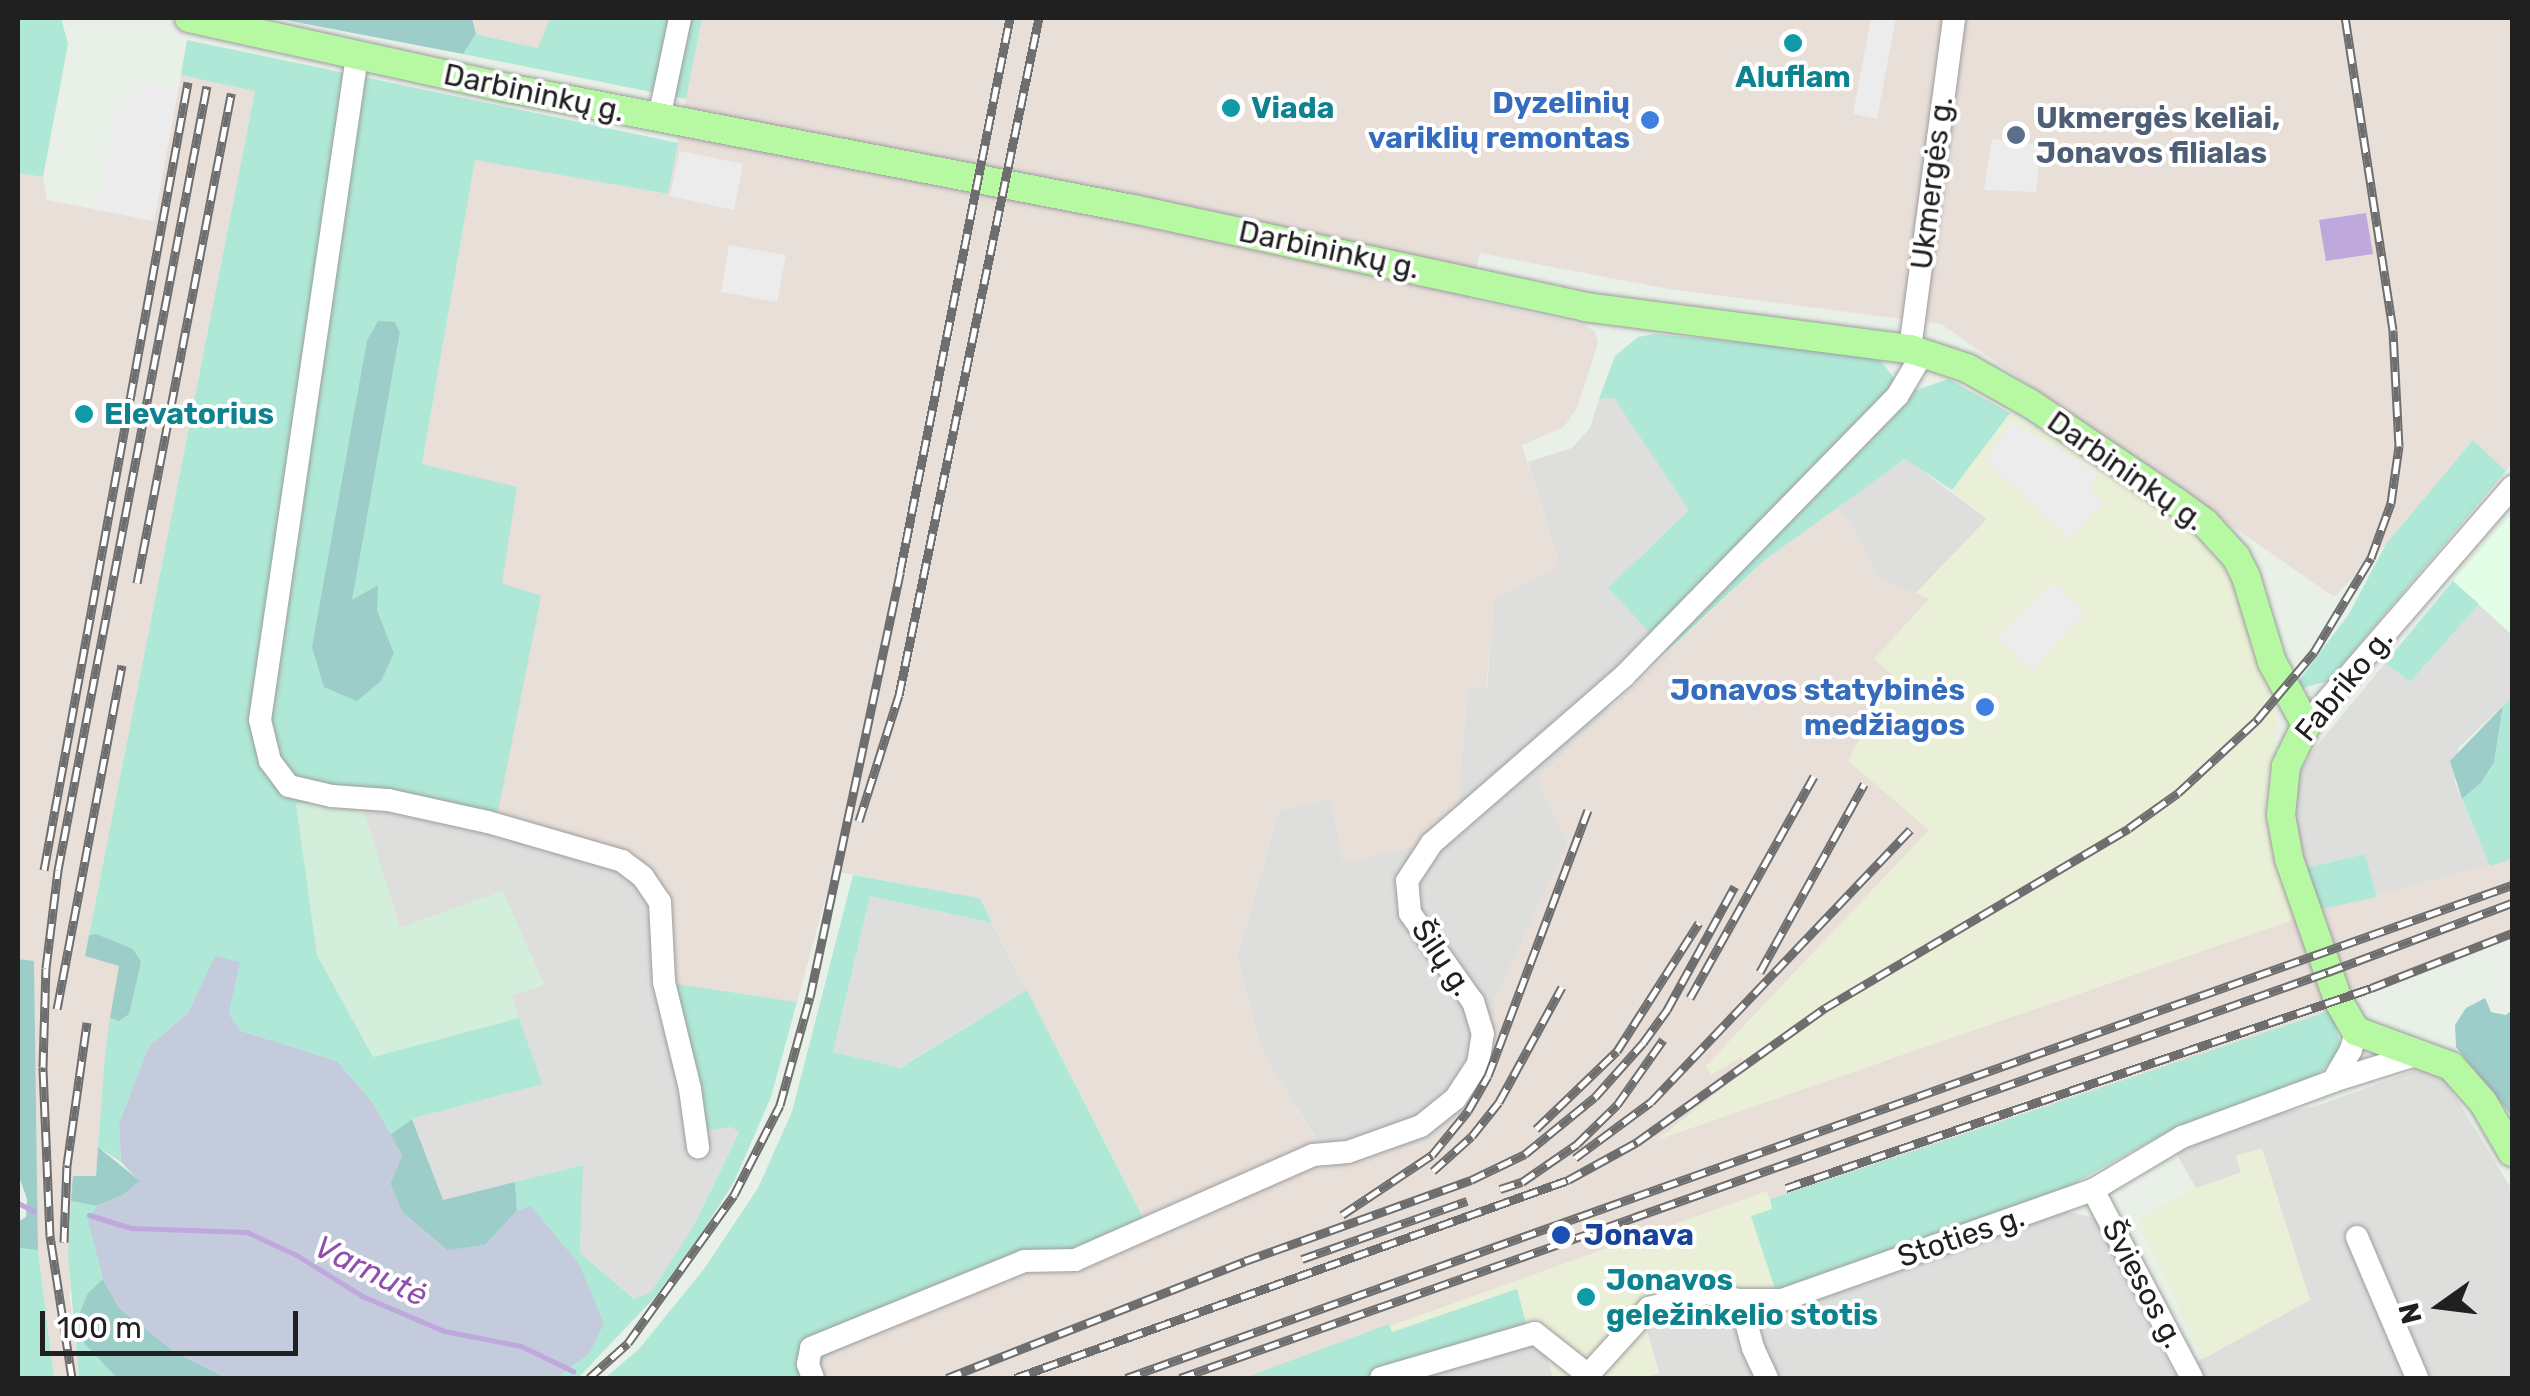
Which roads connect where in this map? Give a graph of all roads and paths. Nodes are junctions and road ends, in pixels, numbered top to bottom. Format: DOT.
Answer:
graph roads {
  1 [pos="188,18"];
  2 [pos="680,18"];
  3 [pos="1954,18"];
  4 [pos="357,56"];
  5 [pos="659,118"];
  6 [pos="1917,351"];
  7 [pos="2512,487"];
  8 [pos="2306,725"];
  9 [pos="2356,1031"];
  10 [pos="2422,1053"];
  11 [pos="2333,1081"];
  12 [pos="698,1147"];
  13 [pos="2512,1152"];
  14 [pos="2093,1190"];
  15 [pos="2357,1236"];
  16 [pos="1740,1300"];
  17 [pos="1587,1377"];
  18 [pos="813,1378"];
  19 [pos="1381,1378"];
  20 [pos="1767,1378"];
  21 [pos="2192,1378"];
  22 [pos="2416,1378"];
  1 -- 4 [label="main road, Darbininkų g."];
  2 -- 5 [label="street"];
  3 -- 6 [label="street, Ukmergės g."];
  4 -- 5 [label="main road, Darbininkų g."];
  4 -- 12 [label="street"];
  5 -- 6 [label="main road, Darbininkų g."];
  6 -- 8 [label="main road, Darbininkų g."];
  6 -- 18 [label="street, Šilų g."];
  7 -- 8 [label="street, Fabriko g."];
  8 -- 9 [label="main road, Fabriko g."];
  9 -- 10 [label="main road"];
  9 -- 11 [label="street"];
  10 -- 11 [label="street, Stoties g."];
  10 -- 13 [label="main road"];
  11 -- 14 [label="street, Stoties g."];
  14 -- 16 [label="street, Stoties g."];
  14 -- 21 [label="street, Šviesos g."];
  15 -- 22 [label="street"];
  16 -- 17 [label="street, Stoties g."];
  16 -- 20 [label="street"];
  17 -- 19 [label="street, Stoties g."];
}
